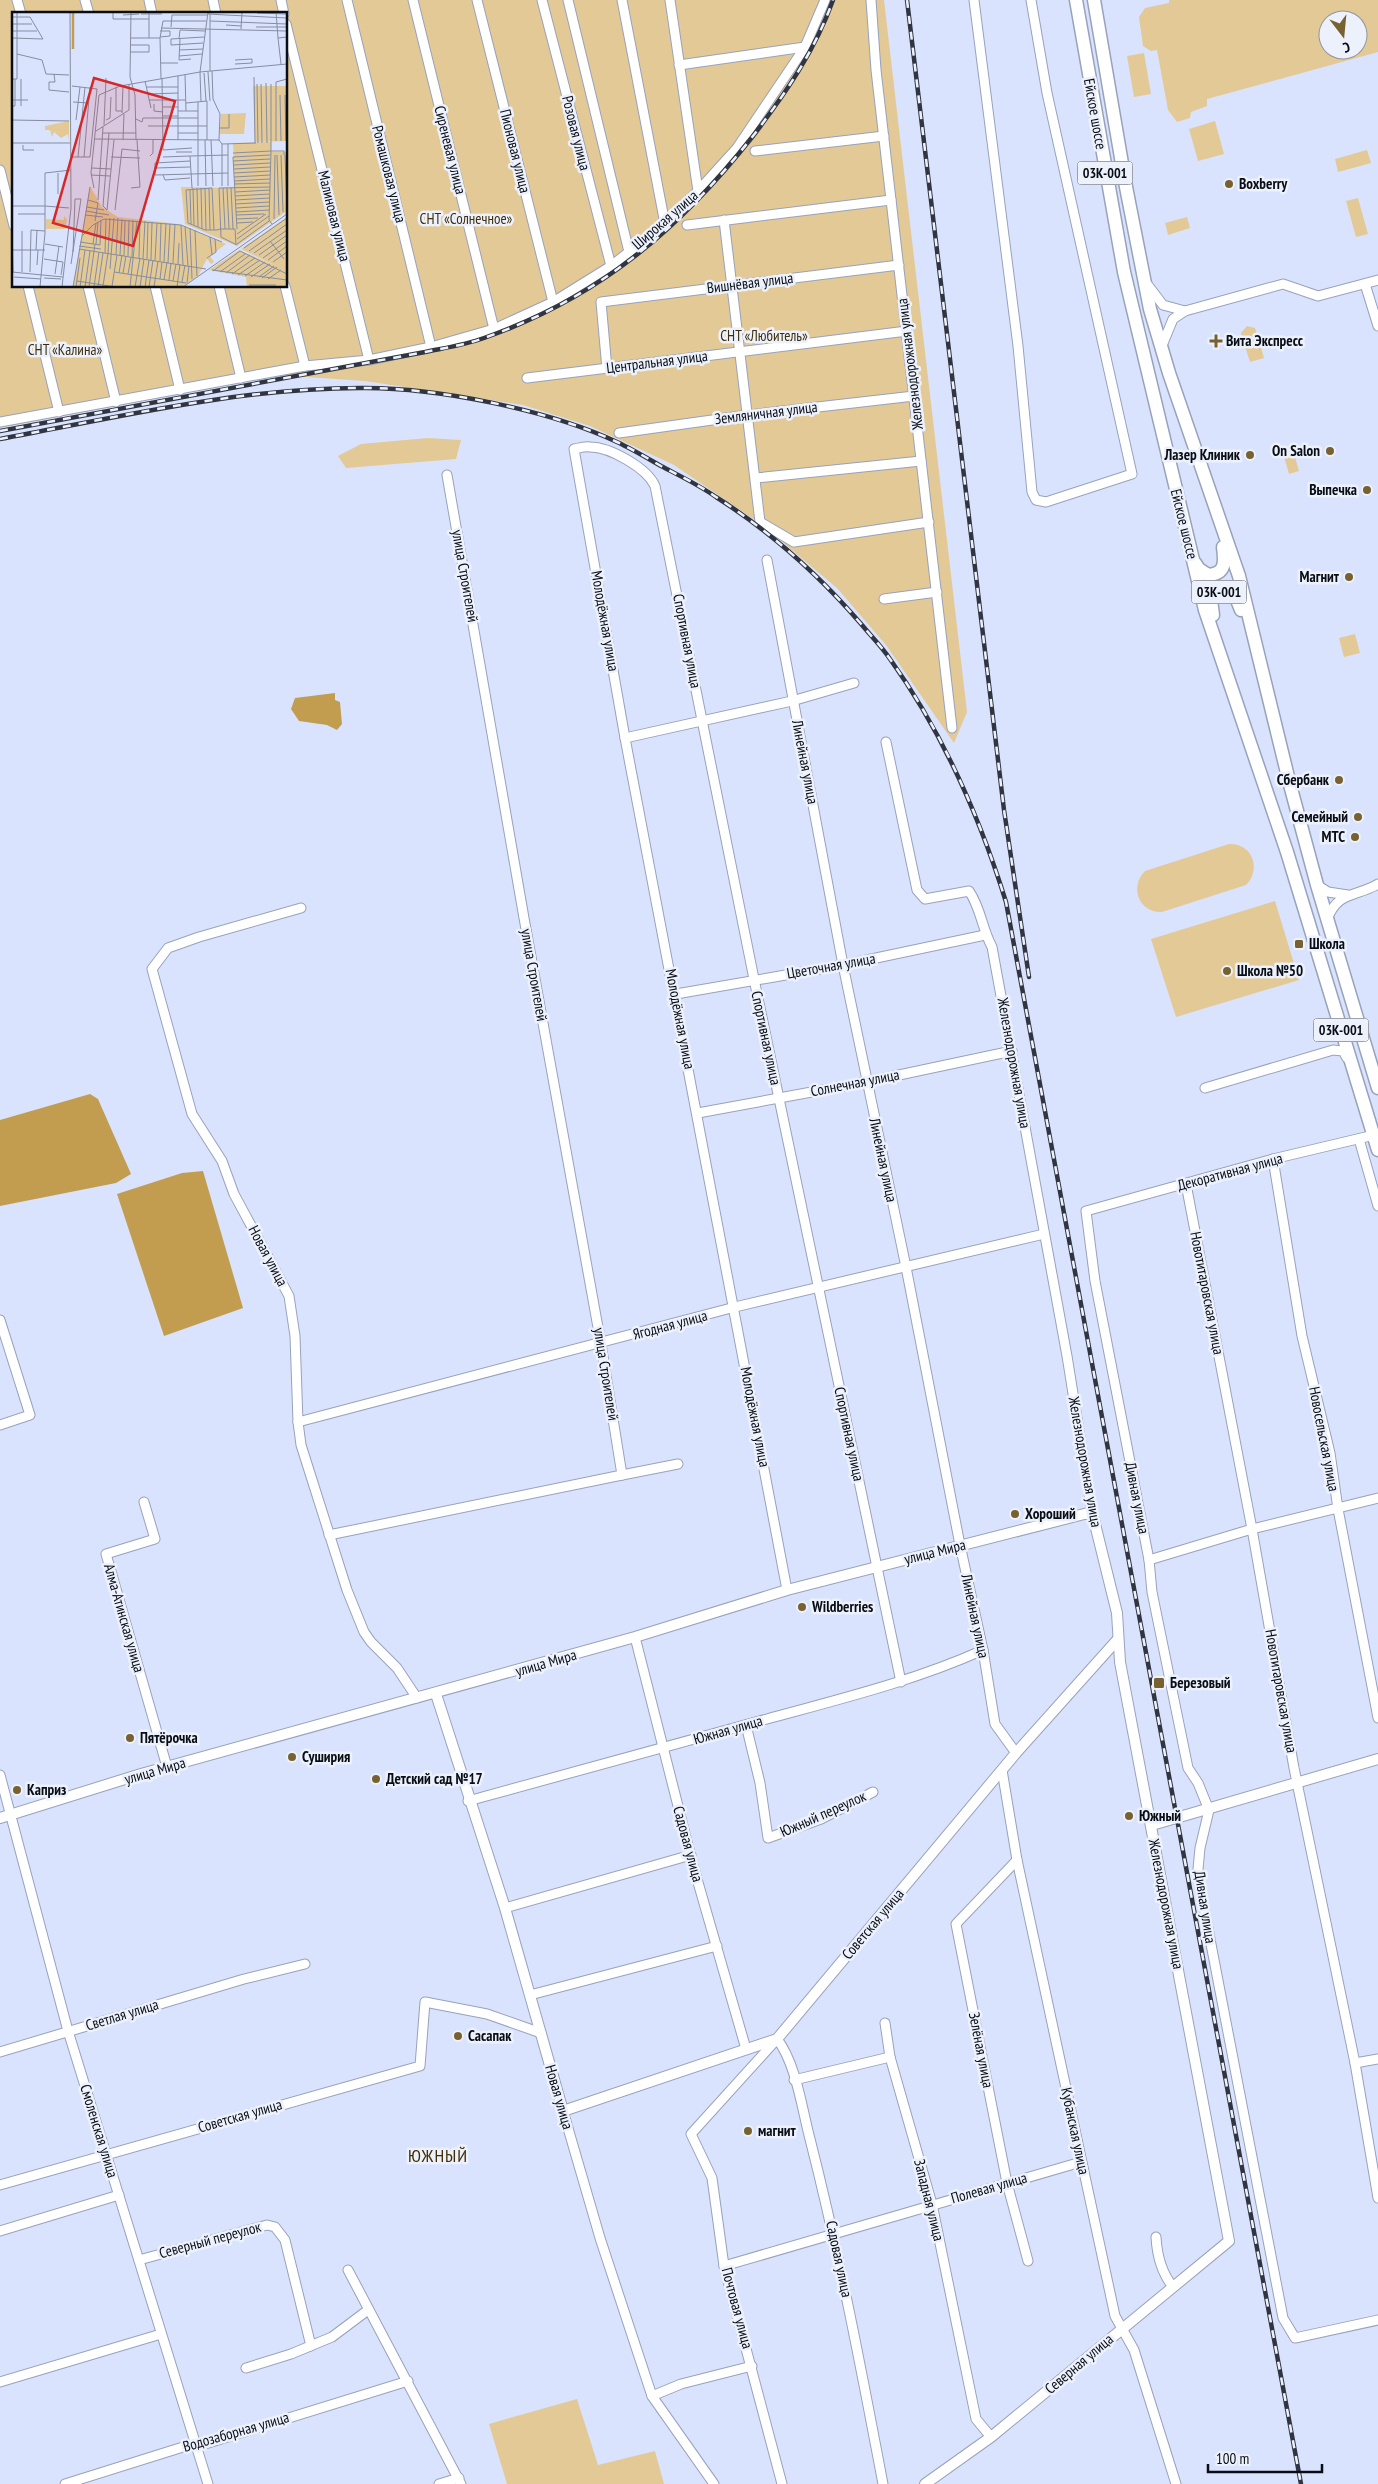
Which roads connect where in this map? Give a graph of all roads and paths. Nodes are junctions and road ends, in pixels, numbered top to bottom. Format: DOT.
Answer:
graph roads {
  1 [pos="348,0"];
  2 [pos="413,0"];
  3 [pos="477,0"];
  4 [pos="542,0"];
  5 [pos="568,0"];
  6 [pos="622,0"];
  7 [pos="670,0"];
  8 [pos="825,0"];
  9 [pos="871,0"];
  10 [pos="974,0"];
  11 [pos="1031,0"];
  12 [pos="1076,0"];
  13 [pos="1094,0"];
  14 [pos="288,32"];
  15 [pos="805,48"];
  16 [pos="679,65"];
  17 [pos="884,136"];
  18 [pos="755,151"];
  19 [pos="0,170"];
  20 [pos="698,192"];
  21 [pos="891,200"];
  22 [pos="12,218"];
  23 [pos="724,220"];
  24 [pos="665,224"];
  25 [pos="687,225"];
  26 [pos="629,252"];
  27 [pos="899,265"];
  28 [pos="610,266"];
  29 [pos="1144,279"];
  30 [pos="1378,280"];
  31 [pos="1365,284"];
  32 [pos="732,285"];
  33 [pos="28,288"];
  34 [pos="88,288"];
  35 [pos="155,288"];
  36 [pos="219,288"];
  37 [pos="285,288"];
  38 [pos="553,302"];
  39 [pos="1185,311"];
  40 [pos="1378,326"];
  41 [pos="494,329"];
  42 [pos="907,331"];
  43 [pos="431,347"];
  44 [pos="1161,348"];
  45 [pos="739,352"];
  46 [pos="369,360"];
  47 [pos="304,366"];
  48 [pos="607,368"];
  49 [pos="241,378"];
  50 [pos="527,378"];
  51 [pos="180,390"];
  52 [pos="914,396"];
  53 [pos="116,402"];
  54 [pos="59,412"];
  55 [pos="748,415"];
  56 [pos="0,422"];
  57 [pos="619,433"];
  58 [pos="574,449"];
  59 [pos="921,462"];
  60 [pos="447,475"];
  61 [pos="756,478"];
  62 [pos="1217,512"];
  63 [pos="929,522"];
  64 [pos="767,560"];
  65 [pos="1193,561"];
  66 [pos="937,592"];
  67 [pos="884,599"];
  68 [pos="1262,671"];
  69 [pos="854,683"];
  70 [pos="1230,684"];
  71 [pos="792,701"];
  72 [pos="703,722"];
  73 [pos="952,728"];
  74 [pos="625,738"];
  75 [pos="886,742"];
  76 [pos="1378,884"];
  77 [pos="1317,885"];
  78 [pos="1348,895"];
  79 [pos="301,908"];
  80 [pos="1327,921"];
  81 [pos="985,935"];
  82 [pos="843,965"];
  83 [pos="754,979"];
  84 [pos="676,994"];
  85 [pos="1342,1033"];
  86 [pos="1333,1050"];
  87 [pos="1012,1051"];
  88 [pos="1350,1059"];
  89 [pos="866,1082"];
  90 [pos="1204,1088"];
  91 [pos="1378,1088"];
  92 [pos="778,1098"];
  93 [pos="698,1113"];
  94 [pos="1374,1135"];
  95 [pos="1359,1139"];
  96 [pos="1378,1150"];
  97 [pos="1272,1159"];
  98 [pos="1186,1184"];
  99 [pos="1378,1206"];
  100 [pos="1086,1211"];
  101 [pos="1044,1234"];
  102 [pos="906,1267"];
  103 [pos="819,1288"];
  104 [pos="734,1307"];
  105 [pos="0,1320"];
  106 [pos="2,1331"];
  107 [pos="601,1344"];
  108 [pos="298,1422"];
  109 [pos="0,1425"];
  110 [pos="678,1464"];
  111 [pos="622,1474"];
  112 [pos="1378,1498"];
  113 [pos="144,1502"];
  114 [pos="1338,1509"];
  115 [pos="1092,1512"];
  116 [pos="1252,1529"];
  117 [pos="329,1535"];
  118 [pos="960,1546"];
  119 [pos="1149,1560"];
  120 [pos="876,1567"];
  121 [pos="788,1590"];
  122 [pos="635,1637"];
  123 [pos="1118,1639"];
  124 [pos="983,1650"];
  125 [pos="901,1682"];
  126 [pos="436,1694"];
  127 [pos="417,1698"];
  128 [pos="1378,1718"];
  129 [pos="746,1725"];
  130 [pos="664,1749"];
  131 [pos="1016,1753"];
  132 [pos="1378,1759"];
  133 [pos="167,1767"];
  134 [pos="1002,1770"];
  135 [pos="0,1775"];
  136 [pos="1298,1784"];
  137 [pos="873,1792"];
  138 [pos="468,1801"];
  139 [pos="1208,1810"];
  140 [pos="11,1815"];
  141 [pos="0,1818"];
  142 [pos="1152,1825"];
  143 [pos="690,1855"];
  144 [pos="1017,1860"];
  145 [pos="505,1908"];
  146 [pos="717,1946"];
  147 [pos="306,1964"];
  148 [pos="530,1995"];
  149 [pos="885,2023"];
  150 [pos="68,2031"];
  151 [pos="541,2033"];
  152 [pos="777,2039"];
  153 [pos="746,2049"];
  154 [pos="0,2052"];
  155 [pos="890,2057"];
  156 [pos="1378,2059"];
  157 [pos="1355,2063"];
  158 [pos="794,2080"];
  159 [pos="563,2111"];
  160 [pos="106,2154"];
  161 [pos="1081,2162"];
  162 [pos="1007,2183"];
  163 [pos="0,2185"];
  164 [pos="119,2195"];
  165 [pos="1378,2198"];
  166 [pos="932,2204"];
  167 [pos="0,2231"];
  168 [pos="834,2235"];
  169 [pos="1156,2237"];
  170 [pos="1229,2241"];
  171 [pos="139,2260"];
  172 [pos="1028,2261"];
  173 [pos="724,2266"];
  174 [pos="348,2270"];
  175 [pos="1173,2287"];
  176 [pos="368,2310"];
  177 [pos="1378,2320"];
  178 [pos="1121,2329"];
  179 [pos="161,2334"];
  180 [pos="311,2346"];
  181 [pos="752,2366"];
  182 [pos="246,2368"];
  183 [pos="408,2381"];
  184 [pos="0,2382"];
  185 [pos="652,2396"];
  186 [pos="991,2437"];
  187 [pos="196,2445"];
  188 [pos="460,2481"];
  189 [pos="65,2484"];
  190 [pos="208,2484"];
  191 [pos="439,2484"];
  192 [pos="714,2484"];
  193 [pos="782,2484"];
  194 [pos="883,2484"];
  195 [pos="925,2484"];
  196 [pos="1176,2484"];
  1 -- 43 [label="street, Ромашковая улица"];
  2 -- 41 [label="street, Сиреневая улица"];
  3 -- 38 [label="street, Пионовая улица"];
  4 -- 28 [label="street, Розовая улица"];
  5 -- 26 [label="street, Широкая улица"];
  6 -- 24 [label="street"];
  7 -- 16 [label="street"];
  8 -- 15 [label="street, Широкая улица"];
  9 -- 17 [label="street, Железнодорожная улица"];
  10 -- 11 [label="street"];
  12 -- 65 [label="main road, Ейское шоссе / 03К-001"];
  13 -- 29 [label="main road, Ейское шоссе / 03К-001"];
  14 -- 46 [label="street, Малиновая улица"];
  15 -- 16 [label="street"];
  15 -- 20 [label="street, Широкая улица"];
  16 -- 20 [label="street"];
  17 -- 18 [label="street"];
  17 -- 21 [label="street, Железнодорожная улица"];
  19 -- 22 [label="street"];
  20 -- 24 [label="street, Широкая улица"];
  21 -- 23 [label="street"];
  21 -- 27 [label="street, Железнодорожная улица"];
  23 -- 25 [label="street"];
  23 -- 32 [label="street"];
  24 -- 26 [label="street, Широкая улица"];
  26 -- 28 [label="street"];
  27 -- 32 [label="street, Вишнёвая улица"];
  27 -- 42 [label="street, Железнодорожная улица"];
  28 -- 38 [label="street"];
  29 -- 39 [label="street"];
  29 -- 44 [label="main road, Ейское шоссе / 03К-001"];
  30 -- 31 [label="street"];
  31 -- 39 [label="street"];
  31 -- 40 [label="street"];
  32 -- 45 [label="street"];
  32 -- 48 [label="street, Вишнёвая улица"];
  33 -- 54 [label="street"];
  34 -- 53 [label="street"];
  35 -- 51 [label="street"];
  36 -- 49 [label="street"];
  37 -- 47 [label="street"];
  38 -- 41 [label="street"];
  39 -- 44 [label="street"];
  41 -- 43 [label="street"];
  42 -- 45 [label="street, Центральная улица"];
  42 -- 52 [label="street, Железнодорожная улица"];
  43 -- 46 [label="street"];
  44 -- 62 [label="main road, Ейское шоссе / 03К-001"];
  45 -- 48 [label="street, Центральная улица"];
  45 -- 55 [label="street"];
  46 -- 47 [label="street"];
  47 -- 49 [label="street"];
  48 -- 50 [label="street, Центральная улица"];
  49 -- 51 [label="street"];
  51 -- 53 [label="street"];
  52 -- 55 [label="street, Земляничная улица"];
  52 -- 59 [label="street, Железнодорожная улица"];
  53 -- 54 [label="street"];
  54 -- 56 [label="street"];
  55 -- 57 [label="street, Земляничная улица"];
  55 -- 61 [label="street"];
  58 -- 72 [label="street, Спортивная улица"];
  58 -- 74 [label="street, Молодёжная улица"];
  59 -- 61 [label="street"];
  59 -- 63 [label="street, Железнодорожная улица"];
  60 -- 107 [label="street, улица Строителей"];
  61 -- 63 [label="street"];
  62 -- 65 [label="main road, 03К-001"];
  62 -- 68 [label="main road, Ейское шоссе / 03К-001"];
  63 -- 66 [label="street, Железнодорожная улица"];
  64 -- 71 [label="street, Линейная улица"];
  65 -- 70 [label="main road, Ейское шоссе / 03К-001"];
  66 -- 67 [label="street"];
  66 -- 73 [label="street, Железнодорожная улица"];
  68 -- 70 [label="main road, 03К-001"];
  68 -- 77 [label="main road, Ейское шоссе / 03К-001"];
  69 -- 71 [label="street"];
  70 -- 85 [label="main road, Ейское шоссе / 03К-001"];
  71 -- 72 [label="street"];
  71 -- 82 [label="street, Линейная улица"];
  72 -- 74 [label="street"];
  72 -- 83 [label="street, Спортивная улица"];
  74 -- 84 [label="street, Молодёжная улица"];
  75 -- 81 [label="street, Железнодорожная улица"];
  76 -- 78 [label="street"];
  77 -- 78 [label="street"];
  77 -- 80 [label="main road, Ейское шоссе / 03К-001"];
  78 -- 80 [label="street"];
  79 -- 108 [label="street, Новая улица"];
  80 -- 91 [label="main road, Ейское шоссе / 03К-001"];
  81 -- 82 [label="street, Цветочная улица"];
  81 -- 87 [label="street, Железнодорожная улица"];
  82 -- 83 [label="street, Цветочная улица"];
  82 -- 89 [label="street, Линейная улица"];
  83 -- 84 [label="street, Цветочная улица"];
  83 -- 92 [label="street, Спортивная улица"];
  84 -- 93 [label="street, Молодёжная улица"];
  85 -- 86 [label="street"];
  85 -- 88 [label="main road, Ейское шоссе / 03К-001"];
  86 -- 88 [label="street"];
  86 -- 90 [label="street"];
  87 -- 89 [label="street, Солнечная улица"];
  87 -- 101 [label="street, Железнодорожная улица"];
  88 -- 94 [label="main road, Ейское шоссе / 03К-001"];
  89 -- 92 [label="street, Солнечная улица"];
  89 -- 102 [label="street, Линейная улица"];
  92 -- 93 [label="street, Солнечная улица"];
  92 -- 103 [label="street, Спортивная улица"];
  93 -- 104 [label="street, Молодёжная улица"];
  94 -- 95 [label="street, Декоративная улица"];
  94 -- 96 [label="main road, Ейское шоссе / 03К-001"];
  95 -- 97 [label="street, Декоративная улица"];
  95 -- 99 [label="street"];
  97 -- 98 [label="street, Декоративная улица"];
  97 -- 114 [label="street, Новосельская улица"];
  98 -- 100 [label="street, Декоративная улица"];
  98 -- 116 [label="street, Новотитаровская улица"];
  100 -- 119 [label="street, Дивная улица"];
  101 -- 102 [label="street, Ягодная улица"];
  101 -- 115 [label="street, Железнодорожная улица"];
  102 -- 103 [label="street, Ягодная улица"];
  102 -- 118 [label="street, Линейная улица"];
  103 -- 104 [label="street, Ягодная улица"];
  103 -- 120 [label="street, Спортивная улица"];
  104 -- 107 [label="street, Ягодная улица"];
  104 -- 121 [label="street, Молодёжная улица"];
  105 -- 106 [label="street"];
  106 -- 109 [label="street"];
  107 -- 108 [label="street, Ягодная улица"];
  107 -- 111 [label="street, улица Строителей"];
  108 -- 117 [label="street, Новая улица"];
  110 -- 111 [label="street"];
  111 -- 117 [label="street"];
  112 -- 114 [label="street"];
  113 -- 133 [label="street, Алма-Атинская улица"];
  114 -- 116 [label="street"];
  114 -- 128 [label="street, Новосельская улица"];
  115 -- 118 [label="street, улица Мира"];
  115 -- 123 [label="street, Железнодорожная улица"];
  116 -- 119 [label="street"];
  116 -- 136 [label="street, Новотитаровская улица"];
  117 -- 127 [label="street, Новая улица"];
  118 -- 120 [label="street, улица Мира"];
  118 -- 124 [label="street, Линейная улица"];
  119 -- 139 [label="street, Дивная улица"];
  120 -- 121 [label="street, улица Мира"];
  120 -- 125 [label="street, Спортивная улица"];
  121 -- 122 [label="street, улица Мира"];
  122 -- 126 [label="street, улица Мира"];
  122 -- 130 [label="street, Садовая улица"];
  123 -- 131 [label="street, Советская улица"];
  123 -- 142 [label="street, Железнодорожная улица"];
  124 -- 125 [label="street, Южная улица"];
  124 -- 131 [label="street, Линейная улица"];
  125 -- 129 [label="street, Южная улица"];
  126 -- 127 [label="street, улица Мира"];
  126 -- 138 [label="street, Новая улица"];
  127 -- 133 [label="street, улица Мира"];
  129 -- 130 [label="street, Южная улица"];
  129 -- 137 [label="street, Южный переулок"];
  130 -- 138 [label="street, Южная улица"];
  130 -- 143 [label="street, Садовая улица"];
  131 -- 134 [label="street, Советская улица"];
  132 -- 136 [label="street"];
  133 -- 140 [label="street, улица Мира"];
  134 -- 144 [label="street, Кубанская улица"];
  134 -- 152 [label="street, Советская улица"];
  135 -- 140 [label="street, Смоленская улица"];
  136 -- 139 [label="street"];
  136 -- 157 [label="street, Новотитаровская улица"];
  138 -- 145 [label="street, Новая улица"];
  139 -- 142 [label="street"];
  139 -- 177 [label="street, Дивная улица"];
  140 -- 141 [label="street, улица Мира"];
  140 -- 150 [label="street, Смоленская улица"];
  142 -- 170 [label="street, Железнодорожная улица"];
  143 -- 145 [label="street"];
  143 -- 146 [label="street, Садовая улица"];
  144 -- 161 [label="street, Кубанская улица"];
  144 -- 162 [label="street, Зелёная улица"];
  145 -- 148 [label="street, Новая улица"];
  146 -- 148 [label="street"];
  146 -- 153 [label="street, Садовая улица"];
  147 -- 150 [label="street, Светлая улица"];
  148 -- 151 [label="street, Новая улица"];
  149 -- 155 [label="street, Западная улица"];
  150 -- 154 [label="street, Светлая улица"];
  150 -- 160 [label="street, Смоленская улица"];
  151 -- 159 [label="street, Новая улица"];
  151 -- 160 [label="street, Советская улица"];
  152 -- 153 [label="street"];
  152 -- 158 [label="street, Садовая улица"];
  152 -- 173 [label="street, Почтовая улица"];
  153 -- 159 [label="street"];
  155 -- 158 [label="street"];
  155 -- 166 [label="street, Западная улица"];
  156 -- 157 [label="street"];
  157 -- 165 [label="street, Новотитаровская улица"];
  158 -- 168 [label="street, Садовая улица"];
  159 -- 185 [label="street, Новая улица"];
  160 -- 163 [label="street, Советская улица"];
  160 -- 164 [label="street, Смоленская улица"];
  161 -- 162 [label="street, Полевая улица"];
  161 -- 178 [label="street, Кубанская улица"];
  162 -- 166 [label="street, Полевая улица"];
  162 -- 172 [label="street, Зелёная улица"];
  164 -- 167 [label="street"];
  164 -- 171 [label="street, Смоленская улица"];
  166 -- 168 [label="street, Полевая улица"];
  166 -- 186 [label="street, Западная улица"];
  168 -- 173 [label="street, Полевая улица"];
  168 -- 194 [label="street, Садовая улица"];
  169 -- 175 [label="street"];
  170 -- 175 [label="street, Северная улица"];
  171 -- 179 [label="street, Смоленская улица"];
  171 -- 180 [label="street, Северный переулок"];
  173 -- 181 [label="street, Почтовая улица"];
  174 -- 176 [label="street"];
  175 -- 178 [label="street, Северная улица"];
  176 -- 180 [label="street"];
  176 -- 183 [label="street"];
  178 -- 186 [label="street, Северная улица"];
  178 -- 196 [label="street, Кубанская улица"];
  179 -- 184 [label="street"];
  179 -- 187 [label="street, Смоленская улица"];
  180 -- 182 [label="street"];
  181 -- 185 [label="street"];
  181 -- 193 [label="street, Почтовая улица"];
  183 -- 187 [label="street, Водозаборная улица"];
  183 -- 188 [label="street"];
  185 -- 192 [label="street, Новая улица"];
  186 -- 195 [label="street, Северная улица"];
  187 -- 189 [label="street, Водозаборная улица"];
  187 -- 190 [label="street, Смоленская улица"];
  188 -- 191 [label="street"];
}
